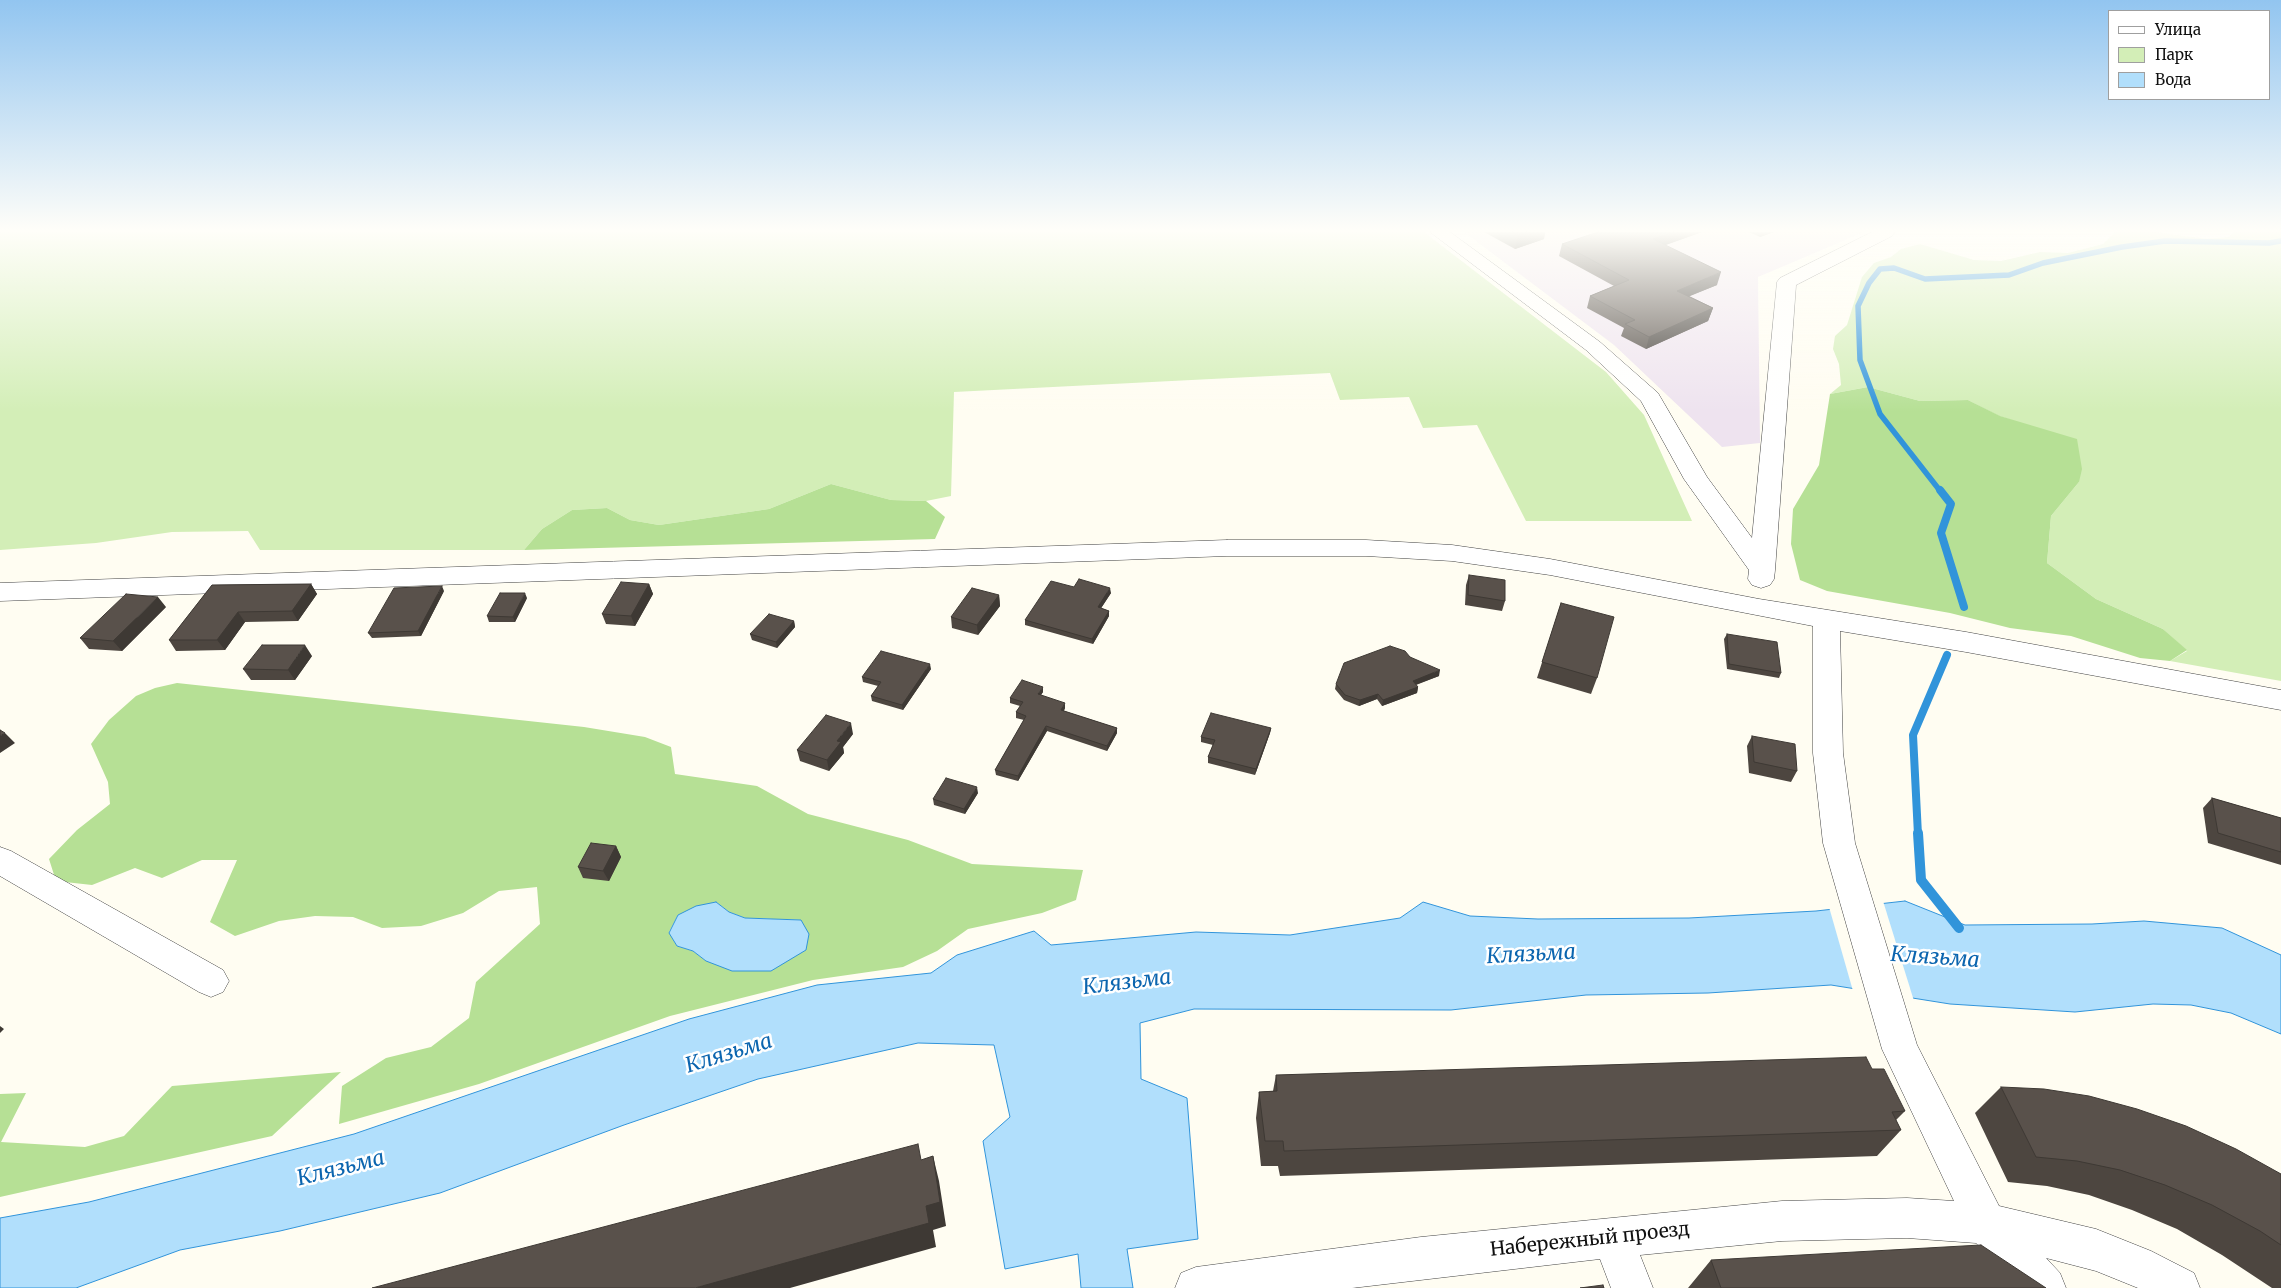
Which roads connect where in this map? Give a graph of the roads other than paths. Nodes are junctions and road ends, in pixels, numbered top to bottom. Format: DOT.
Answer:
graph roads {
  1 [pos="1520,292"];
  2 [pos="1786,292"];
  3 [pos="1762,570"];
  4 [pos="0,592"];
  5 [pos="1759,608"];
  6 [pos="1828,619"];
  7 [pos="2281,700"];
  8 [pos="0,860"];
  9 [pos="211,981"];
  10 [pos="1986,1223"];
  11 [pos="1613,1237"];
  12 [pos="1196,1288"];
  13 [pos="1632,1288"];
  14 [pos="2045,1288"];
  15 [pos="2179,1288"];
  1 -- 3 [label="street"];
  2 -- 3 [label="street"];
  3 -- 5 [label="street"];
  4 -- 5 [label="street"];
  5 -- 6 [label="street"];
  6 -- 7 [label="street"];
  6 -- 10 [label="street"];
  8 -- 9 [label="street"];
  10 -- 11 [label="street, Набережный проезд"];
  10 -- 14 [label="street"];
  10 -- 15 [label="street, Набережный проезд"];
  11 -- 12 [label="street, Набережный проезд"];
  11 -- 13 [label="street"];
}
